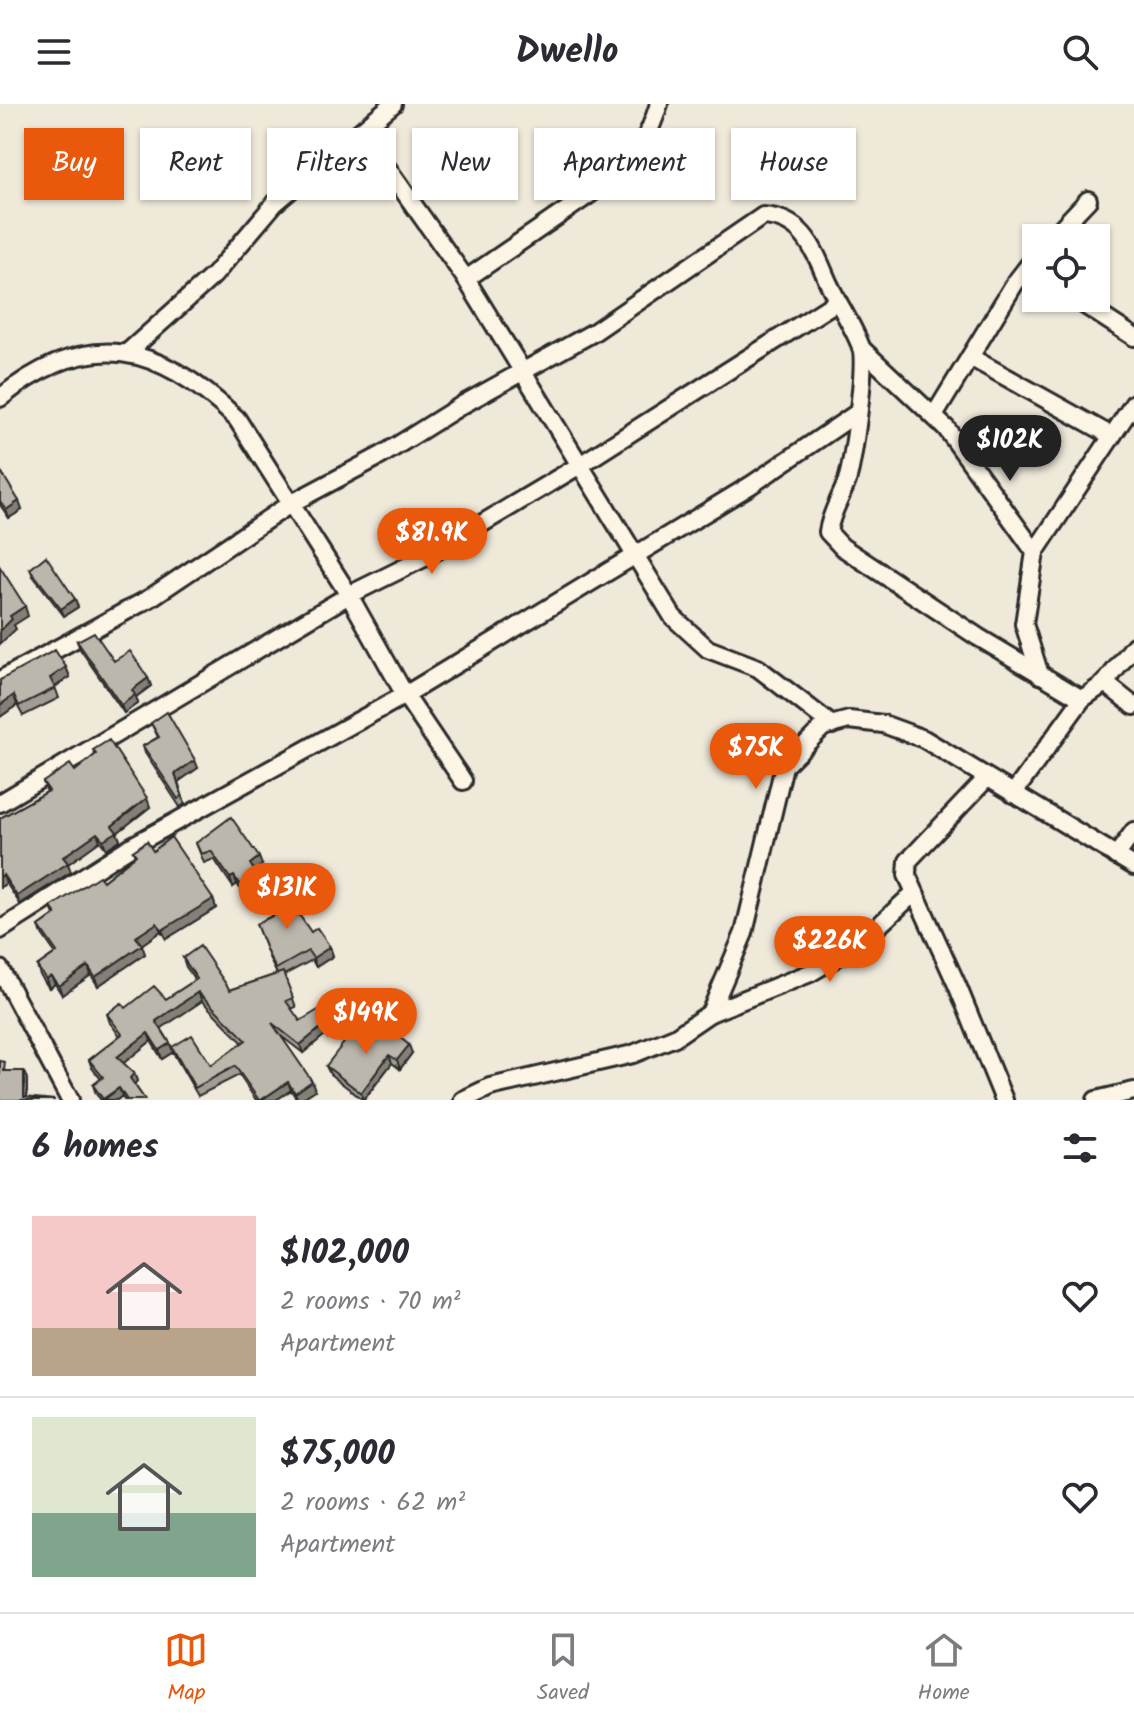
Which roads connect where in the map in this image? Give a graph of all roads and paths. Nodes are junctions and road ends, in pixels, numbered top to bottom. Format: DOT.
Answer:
graph roads {
  1 [pos="393,104"];
  2 [pos="659,104"];
  3 [pos="365,128"];
  4 [pos="396,180"];
  5 [pos="279,200"];
  6 [pos="1088,200"];
  7 [pos="1065,224"];
  8 [pos="466,279"];
  9 [pos="1022,282"];
  10 [pos="836,302"];
  11 [pos="1096,312"];
  12 [pos="1134,337"];
  13 [pos="861,348"];
  14 [pos="127,353"];
  15 [pos="970,357"];
  16 [pos="525,373"];
  17 [pos="0,398"];
  18 [pos="1134,403"];
  19 [pos="857,413"];
  20 [pos="934,416"];
  21 [pos="1112,436"];
  22 [pos="580,465"];
  23 [pos="290,504"];
  24 [pos="1035,552"];
  25 [pos="633,555"];
  26 [pos="349,595"];
  27 [pos="1134,646"];
  28 [pos="1040,675"];
  29 [pos="0,680"];
  30 [pos="1105,683"];
  31 [pos="405,695"];
  32 [pos="1082,699"];
  33 [pos="1134,706"];
  34 [pos="832,725"];
  35 [pos="987,778"];
  36 [pos="463,781"];
  37 [pos="1013,794"];
  38 [pos="0,803"];
  39 [pos="1134,831"];
  40 [pos="1116,856"];
  41 [pos="1134,866"];
  42 [pos="914,893"];
  43 [pos="0,930"];
  44 [pos="0,969"];
  45 [pos="710,1013"];
  46 [pos="1134,1091"];
  47 [pos="70,1100"];
  48 [pos="463,1100"];
  49 [pos="1004,1100"];
  50 [pos="1096,1100"];
  1 -- 3 [label="street"];
  2 -- 8 [label="street"];
  4 -- 8 [label="street"];
  5 -- 14 [label="street"];
  6 -- 7 [label="street"];
  8 -- 16 [label="street"];
  9 -- 15 [label="street"];
  10 -- 13 [label="street"];
  10 -- 16 [label="street"];
  10 -- 22 [label="street"];
  11 -- 12 [label="street"];
  13 -- 19 [label="street"];
  13 -- 20 [label="street"];
  14 -- 17 [label="street"];
  14 -- 23 [label="street"];
  15 -- 20 [label="street"];
  15 -- 21 [label="street"];
  16 -- 22 [label="street"];
  16 -- 23 [label="street"];
  18 -- 21 [label="street"];
  19 -- 25 [label="street"];
  19 -- 28 [label="street"];
  20 -- 24 [label="street"];
  21 -- 24 [label="street"];
  22 -- 25 [label="street"];
  22 -- 26 [label="street"];
  23 -- 26 [label="street"];
  23 -- 29 [label="street"];
  24 -- 28 [label="street"];
  25 -- 31 [label="street"];
  25 -- 34 [label="street"];
  26 -- 31 [label="street"];
  26 -- 38 [label="street"];
  27 -- 30 [label="street"];
  28 -- 32 [label="street"];
  30 -- 32 [label="street"];
  30 -- 33 [label="street"];
  31 -- 36 [label="street"];
  31 -- 43 [label="street"];
  32 -- 37 [label="street"];
  34 -- 35 [label="street"];
  34 -- 45 [label="street"];
  35 -- 37 [label="street"];
  35 -- 42 [label="street"];
  37 -- 40 [label="street"];
  39 -- 40 [label="street"];
  40 -- 41 [label="street"];
  42 -- 45 [label="street"];
  42 -- 49 [label="street"];
  44 -- 47 [label="street"];
  45 -- 48 [label="street"];
  46 -- 50 [label="street"];
}
